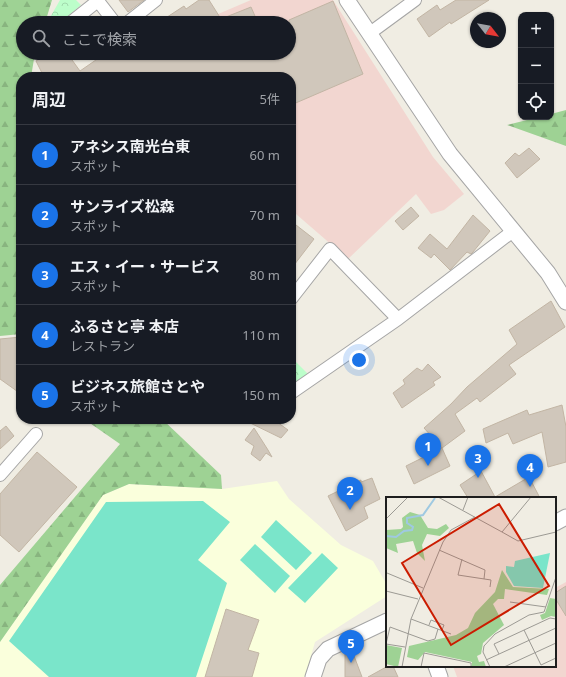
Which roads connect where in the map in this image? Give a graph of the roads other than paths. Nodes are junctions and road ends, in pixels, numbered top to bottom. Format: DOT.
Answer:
graph roads {
  1 [pos="99,0"];
  2 [pos="156,0"];
  3 [pos="347,0"];
  4 [pos="415,0"];
  5 [pos="79,16"];
  6 [pos="110,16"];
  7 [pos="136,16"];
  8 [pos="370,33"];
  9 [pos="514,231"];
  10 [pos="296,293"];
  11 [pos="566,302"];
  12 [pos="398,319"];
  13 [pos="296,390"];
  14 [pos="36,434"];
  15 [pos="0,475"];
  16 [pos="566,517"];
  17 [pos="556,522"];
  18 [pos="386,621"];
  19 [pos="436,667"];
  20 [pos="314,677"];
  21 [pos="440,677"];
  1 -- 5 [label="street"];
  1 -- 6 [label="street"];
  2 -- 7 [label="street"];
  3 -- 8 [label="street"];
  4 -- 8 [label="street"];
  8 -- 9 [label="street"];
  9 -- 11 [label="street"];
  9 -- 12 [label="street"];
  10 -- 12 [label="street"];
  12 -- 13 [label="street"];
  14 -- 15 [label="street"];
  16 -- 17 [label="street"];
  18 -- 20 [label="street"];
  19 -- 21 [label="street"];
}
